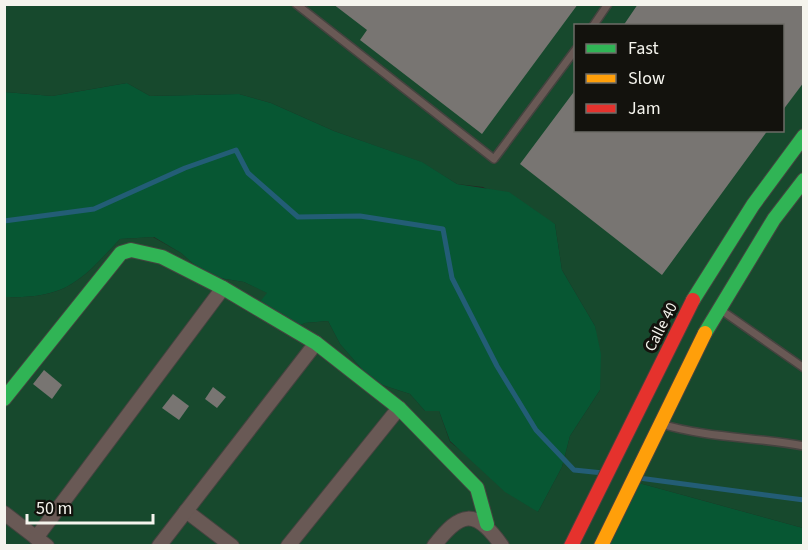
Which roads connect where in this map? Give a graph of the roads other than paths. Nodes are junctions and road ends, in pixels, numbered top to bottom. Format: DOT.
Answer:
graph roads {
  1 [pos="296,4"];
  2 [pos="608,4"];
  3 [pos="594,24"];
  4 [pos="574,52"];
  5 [pos="804,136"];
  6 [pos="801,189"];
  7 [pos="223,288"];
  8 [pos="719,309"];
  9 [pos="316,343"];
  10 [pos="804,368"];
  11 [pos="4,399"];
  12 [pos="399,408"];
  13 [pos="661,424"];
  14 [pos="804,446"];
  15 [pos="186,511"];
  16 [pos="4,513"];
  17 [pos="486,524"];
  18 [pos="42,542"];
  19 [pos="159,546"];
  20 [pos="232,546"];
  21 [pos="288,546"];
  22 [pos="434,546"];
  23 [pos="502,546"];
  24 [pos="572,546"];
  25 [pos="601,546"];
  1 -- 4 [label="lane"];
  2 -- 3 [label="lane"];
  5 -- 24 [label="main road, Calle 40"];
  6 -- 8 [label="main road"];
  7 -- 9 [label="main road"];
  7 -- 11 [label="main road"];
  7 -- 18 [label="street"];
  8 -- 10 [label="lane"];
  8 -- 13 [label="main road"];
  9 -- 12 [label="main road"];
  9 -- 15 [label="street"];
  12 -- 17 [label="main road"];
  12 -- 21 [label="street"];
  13 -- 14 [label="lane"];
  13 -- 25 [label="main road"];
  15 -- 19 [label="street"];
  15 -- 20 [label="street"];
  16 -- 18 [label="street"];
  17 -- 22 [label="street"];
  17 -- 23 [label="street"];
}
